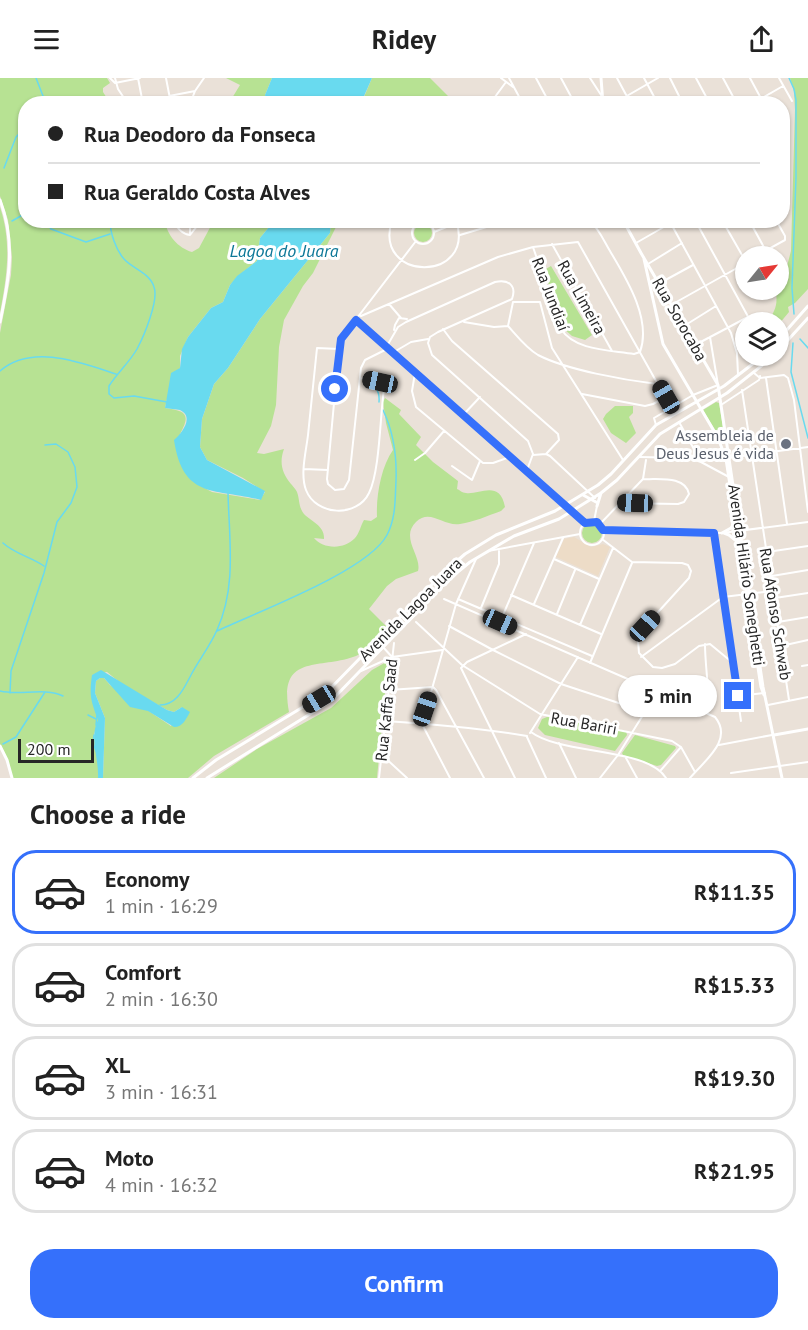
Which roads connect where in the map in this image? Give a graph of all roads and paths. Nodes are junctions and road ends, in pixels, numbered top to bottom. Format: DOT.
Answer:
graph roads {
  1 [pos="110,78"];
  2 [pos="115,78"];
  3 [pos="139,78"];
  4 [pos="166,78"];
  5 [pos="204,78"];
  6 [pos="501,78"];
  7 [pos="509,78"];
  8 [pos="536,78"];
  9 [pos="561,78"];
  10 [pos="590,78"];
  11 [pos="601,78"];
  12 [pos="617,78"];
  13 [pos="644,78"];
  14 [pos="658,78"];
  15 [pos="670,78"];
  16 [pos="696,78"];
  17 [pos="723,78"];
  18 [pos="750,78"];
  19 [pos="778,78"];
  20 [pos="506,82"];
  21 [pos="115,83"];
  22 [pos="647,84"];
  23 [pos="783,86"];
  24 [pos="515,88"];
  25 [pos="195,91"];
  26 [pos="123,96"];
  27 [pos="141,96"];
  28 [pos="169,96"];
  29 [pos="193,96"];
  30 [pos="497,96"];
  31 [pos="519,96"];
  32 [pos="546,96"];
  33 [pos="571,96"];
  34 [pos="602,96"];
  35 [pos="603,96"];
  36 [pos="626,96"];
  37 [pos="654,96"];
  38 [pos="680,96"];
  39 [pos="705,96"];
  40 [pos="733,96"];
  41 [pos="760,96"];
  42 [pos="765,96"];
  43 [pos="789,96"];
  44 [pos="790,98"];
  45 [pos="792,101"];
  46 [pos="0,200"];
  47 [pos="179,228"];
  48 [pos="190,228"];
  49 [pos="196,228"];
  50 [pos="390,228"];
  51 [pos="413,228"];
  52 [pos="432,228"];
  53 [pos="443,228"];
  54 [pos="458,228"];
  55 [pos="483,228"];
  56 [pos="595,228"];
  57 [pos="627,228"];
  58 [pos="660,228"];
  59 [pos="673,228"];
  60 [pos="699,228"];
  61 [pos="727,228"];
  62 [pos="753,228"];
  63 [pos="780,228"];
  64 [pos="434,232"];
  65 [pos="190,235"];
  66 [pos="459,235"];
  67 [pos="416,241"];
  68 [pos="636,243"];
  69 [pos="682,243"];
  70 [pos="552,244"];
  71 [pos="737,246"];
  72 [pos="763,246"];
  73 [pos="775,246"];
  74 [pos="533,247"];
  75 [pos="403,261"];
  76 [pos="647,264"];
  77 [pos="693,265"];
  78 [pos="735,268"];
  79 [pos="725,274"];
  80 [pos="660,284"];
  81 [pos="705,286"];
  82 [pos="514,297"];
  83 [pos="513,302"];
  84 [pos="388,303"];
  85 [pos="671,305"];
  86 [pos="717,306"];
  87 [pos="808,306"];
  88 [pos="746,312"];
  89 [pos="401,318"];
  90 [pos="808,318"];
  91 [pos="357,319"];
  92 [pos="410,320"];
  93 [pos="0,322"];
  94 [pos="462,322"];
  95 [pos="735,323"];
  96 [pos="508,326"];
  97 [pos="684,326"];
  98 [pos="728,327"];
  99 [pos="789,328"];
  100 [pos="443,330"];
  101 [pos="395,332"];
  102 [pos="710,336"];
  103 [pos="429,339"];
  104 [pos="789,339"];
  105 [pos="695,345"];
  106 [pos="388,347"];
  107 [pos="339,349"];
  108 [pos="612,351"];
  109 [pos="393,352"];
  110 [pos="640,352"];
  111 [pos="563,366"];
  112 [pos="750,366"];
  113 [pos="762,366"];
  114 [pos="759,369"];
  115 [pos="415,373"];
  116 [pos="754,373"];
  117 [pos="738,376"];
  118 [pos="759,377"];
  119 [pos="360,378"];
  120 [pos="766,378"];
  121 [pos="658,385"];
  122 [pos="718,387"];
  123 [pos="742,390"];
  124 [pos="582,394"];
  125 [pos="693,395"];
  126 [pos="480,397"];
  127 [pos="666,397"];
  128 [pos="720,398"];
  129 [pos="696,400"];
  130 [pos="721,405"];
  131 [pos="671,408"];
  132 [pos="701,409"];
  133 [pos="674,413"];
  134 [pos="464,414"];
  135 [pos="679,422"];
  136 [pos="656,426"];
  137 [pos="444,431"];
  138 [pos="726,436"];
  139 [pos="718,438"];
  140 [pos="807,447"];
  141 [pos="800,448"];
  142 [pos="776,452"];
  143 [pos="546,454"];
  144 [pos="753,455"];
  145 [pos="511,456"];
  146 [pos="532,456"];
  147 [pos="637,457"];
  148 [pos="728,458"];
  149 [pos="415,460"];
  150 [pos="623,460"];
  151 [pos="646,460"];
  152 [pos="480,461"];
  153 [pos="701,462"];
  154 [pos="452,466"];
  155 [pos="304,469"];
  156 [pos="328,470"];
  157 [pos="527,470"];
  158 [pos="731,477"];
  159 [pos="642,479"];
  160 [pos="588,491"];
  161 [pos="601,493"];
  162 [pos="581,495"];
  163 [pos="593,498"];
  164 [pos="735,502"];
  165 [pos="618,503"];
  166 [pos="597,504"];
  167 [pos="565,505"];
  168 [pos="573,511"];
  169 [pos="808,512"];
  170 [pos="736,520"];
  171 [pos="594,521"];
  172 [pos="808,522"];
  173 [pos="585,523"];
  174 [pos="600,524"];
  175 [pos="787,525"];
  176 [pos="763,529"];
  177 [pos="603,530"];
  178 [pos="739,532"];
  179 [pos="714,533"];
  180 [pos="723,533"];
  181 [pos="580,534"];
  182 [pos="563,537"];
  183 [pos="602,539"];
  184 [pos="534,543"];
  185 [pos="739,543"];
  186 [pos="497,545"];
  187 [pos="808,546"];
  188 [pos="613,548"];
  189 [pos="499,550"];
  190 [pos="485,552"];
  191 [pos="767,552"];
  192 [pos="477,557"];
  193 [pos="554,559"];
  194 [pos="632,562"];
  195 [pos="576,569"];
  196 [pos="808,570"];
  197 [pos="771,576"];
  198 [pos="599,579"];
  199 [pos="773,591"];
  200 [pos="808,593"];
  201 [pos="748,594"];
  202 [pos="511,596"];
  203 [pos="723,597"];
  204 [pos="444,598"];
  205 [pos="774,598"];
  206 [pos="458,599"];
  207 [pos="456,604"];
  208 [pos="534,604"];
  209 [pos="481,608"];
  210 [pos="556,614"];
  211 [pos="502,617"];
  212 [pos="808,617"];
  213 [pos="416,622"];
  214 [pos="500,622"];
  215 [pos="777,622"];
  216 [pos="580,625"];
  217 [pos="449,626"];
  218 [pos="526,633"];
  219 [pos="602,634"];
  220 [pos="808,640"];
  221 [pos="394,643"];
  222 [pos="375,644"];
  223 [pos="705,644"];
  224 [pos="781,646"];
  225 [pos="383,647"];
  226 [pos="443,650"];
  227 [pos="493,650"];
  228 [pos="592,656"];
  229 [pos="392,657"];
  230 [pos="578,657"];
  231 [pos="641,657"];
  232 [pos="590,663"];
  233 [pos="733,663"];
  234 [pos="462,665"];
  235 [pos="808,665"];
  236 [pos="802,666"];
  237 [pos="359,672"];
  238 [pos="561,684"];
  239 [pos="433,687"];
  240 [pos="389,690"];
  241 [pos="658,691"];
  242 [pos="764,693"];
  243 [pos="738,696"];
  244 [pos="808,697"];
  245 [pos="789,700"];
  246 [pos="768,705"];
  247 [pos="708,706"];
  248 [pos="646,712"];
  249 [pos="543,715"];
  250 [pos="384,721"];
  251 [pos="741,721"];
  252 [pos="422,724"];
  253 [pos="458,728"];
  254 [pos="808,729"];
  255 [pos="489,730"];
  256 [pos="531,732"];
  257 [pos="633,732"];
  258 [pos="774,735"];
  259 [pos="527,736"];
  260 [pos="251,739"];
  261 [pos="559,743"];
  262 [pos="0,746"];
  263 [pos="719,746"];
  264 [pos="681,747"];
  265 [pos="244,754"];
  266 [pos="382,755"];
  267 [pos="618,755"];
  268 [pos="626,758"];
  269 [pos="808,762"];
  270 [pos="780,766"];
  271 [pos="661,771"];
  272 [pos="695,772"];
  273 [pos="731,773"];
  274 [pos="606,776"];
  275 [pos="209,777"];
  276 [pos="692,777"];
  277 [pos="12,778"];
  278 [pos="193,778"];
  279 [pos="379,778"];
  280 [pos="406,778"];
  281 [pos="450,778"];
  282 [pos="483,778"];
  283 [pos="514,778"];
  284 [pos="546,778"];
  285 [pos="576,778"];
  286 [pos="600,778"];
  287 [pos="637,778"];
  288 [pos="666,778"];
  289 [pos="782,778"];
  1 -- 21 [label="street"];
  2 -- 21 [label="street"];
  3 -- 21 [label="street"];
  3 -- 27 [label="street"];
  4 -- 28 [label="street"];
  5 -- 25 [label="street"];
  6 -- 20 [label="street"];
  7 -- 24 [label="street"];
  8 -- 32 [label="street"];
  9 -- 33 [label="street"];
  10 -- 34 [label="street"];
  11 -- 35 [label="main road"];
  12 -- 36 [label="street"];
  13 -- 22 [label="street"];
  14 -- 22 [label="street"];
  15 -- 38 [label="street"];
  16 -- 39 [label="street"];
  17 -- 40 [label="street"];
  18 -- 41 [label="street"];
  19 -- 23 [label="street"];
  20 -- 24 [label="street"];
  20 -- 30 [label="street"];
  21 -- 26 [label="street"];
  22 -- 36 [label="street"];
  22 -- 37 [label="street"];
  23 -- 42 [label="street"];
  23 -- 43 [label="street"];
  24 -- 31 [label="street"];
  25 -- 28 [label="street"];
  25 -- 29 [label="street"];
  44 -- 45 [label="street"];
  46 -- 93 [label="main road"];
  47 -- 65 [label="street"];
  48 -- 65 [label="street"];
  49 -- 65 [label="street"];
  50 -- 75 [label="street"];
  51 -- 67 [label="street"];
  52 -- 64 [label="street"];
  53 -- 64 [label="street"];
  54 -- 66 [label="street"];
  55 -- 66 [label="street"];
  56 -- 110 [label="street"];
  57 -- 68 [label="main road"];
  58 -- 68 [label="street"];
  59 -- 69 [label="street"];
  60 -- 79 [label="street"];
  61 -- 71 [label="street"];
  62 -- 72 [label="street"];
  63 -- 73 [label="street"];
  64 -- 67 [label="street"];
  66 -- 75 [label="street"];
  67 -- 75 [label="street"];
  68 -- 76 [label="main road"];
  69 -- 76 [label="street"];
  69 -- 77 [label="street"];
  70 -- 74 [label="street"];
  70 -- 108 [label="street, Rua Limeira"];
  70 -- 110 [label="street"];
  74 -- 84 [label="street"];
  74 -- 108 [label="street, Rua Jundiaí"];
  75 -- 91 [label="street"];
  76 -- 80 [label="main road, Rua Sorocaba"];
  76 -- 125 [label="main road"];
  77 -- 80 [label="street"];
  77 -- 81 [label="street"];
  78 -- 79 [label="street"];
  79 -- 81 [label="street"];
  79 -- 88 [label="street"];
  80 -- 85 [label="main road, Rua Sorocaba"];
  81 -- 85 [label="street"];
  81 -- 86 [label="street"];
  82 -- 83 [label="street"];
  82 -- 92 [label="street"];
  82 -- 94 [label="street"];
  83 -- 96 [label="street"];
  83 -- 111 [label="street"];
  84 -- 89 [label="street"];
  84 -- 91 [label="street"];
  85 -- 97 [label="main road, Rua Sorocaba"];
  86 -- 97 [label="street"];
  86 -- 98 [label="street"];
  87 -- 99 [label="main road"];
  89 -- 92 [label="street"];
  89 -- 101 [label="street"];
  90 -- 104 [label="main road"];
  91 -- 106 [label="street"];
  91 -- 107 [label="street"];
  92 -- 101 [label="street"];
  94 -- 96 [label="street"];
  94 -- 100 [label="street"];
  95 -- 98 [label="street"];
  96 -- 111 [label="street"];
  97 -- 105 [label="main road, Rua Sorocaba"];
  98 -- 102 [label="street"];
  98 -- 117 [label="street"];
  100 -- 103 [label="street"];
  100 -- 143 [label="street"];
  101 -- 106 [label="street"];
  102 -- 105 [label="street"];
  102 -- 122 [label="street"];
  103 -- 109 [label="street"];
  103 -- 126 [label="street"];
  105 -- 122 [label="main road, Rua Sorocaba"];
  106 -- 109 [label="street"];
  106 -- 119 [label="street"];
  107 -- 155 [label="street"];
  107 -- 156 [label="street"];
  108 -- 110 [label="street, Rua Jundiaí"];
  109 -- 115 [label="street"];
  110 -- 121 [label="street"];
  111 -- 121 [label="street"];
  111 -- 124 [label="street"];
  112 -- 117 [label="main road, Avenida Lagoa Juara"];
  113 -- 114 [label="main road, Avenida Lagoa Juara"];
  114 -- 116 [label="main road, Avenida Lagoa Juara"];
  114 -- 118 [label="street"];
  115 -- 134 [label="street"];
  115 -- 137 [label="street"];
  116 -- 118 [label="street"];
  116 -- 128 [label="main road, Avenida Lagoa Juara"];
  117 -- 122 [label="main road, Avenida Lagoa Juara"];
  118 -- 120 [label="street"];
  118 -- 123 [label="street"];
  119 -- 155 [label="street"];
  119 -- 156 [label="street"];
  120 -- 141 [label="street"];
  120 -- 142 [label="street"];
  121 -- 127 [label="street"];
  122 -- 125 [label="street"];
  122 -- 128 [label="main road, Rua Sorocaba"];
  122 -- 129 [label="main road, Avenida Lagoa Juara"];
  123 -- 130 [label="street"];
  123 -- 144 [label="street, Rua Afonso Schwab"];
  124 -- 127 [label="street"];
  124 -- 150 [label="street"];
  125 -- 129 [label="main road"];
  125 -- 131 [label="street"];
  126 -- 134 [label="street"];
  126 -- 146 [label="street"];
  127 -- 131 [label="street"];
  128 -- 130 [label="main road, Rua Sorocaba"];
  128 -- 132 [label="main road, Avenida Lagoa Juara"];
  129 -- 132 [label="main road"];
  129 -- 133 [label="main road, Avenida Lagoa Juara"];
  130 -- 138 [label="main road, Rua Sorocaba"];
  131 -- 133 [label="street"];
  131 -- 136 [label="street"];
  132 -- 135 [label="main road, Avenida Lagoa Juara"];
  132 -- 139 [label="main road"];
  133 -- 136 [label="main road, Avenida Lagoa Juara"];
  134 -- 145 [label="street"];
  135 -- 147 [label="main road, Avenida Lagoa Juara"];
  135 -- 153 [label="street"];
  136 -- 150 [label="main road, Avenida Lagoa Juara"];
  137 -- 149 [label="street"];
  137 -- 152 [label="street"];
  138 -- 139 [label="main road"];
  138 -- 148 [label="main road, Rua Sorocaba"];
  139 -- 148 [label="main road"];
  140 -- 141 [label="street"];
  141 -- 142 [label="street"];
  141 -- 169 [label="street"];
  142 -- 144 [label="street"];
  142 -- 175 [label="street"];
  143 -- 146 [label="street"];
  143 -- 160 [label="street"];
  144 -- 148 [label="street"];
  144 -- 176 [label="street, Rua Afonso Schwab"];
  145 -- 152 [label="street"];
  145 -- 157 [label="street"];
  146 -- 157 [label="street"];
  147 -- 153 [label="street"];
  147 -- 161 [label="main road, Avenida Lagoa Juara"];
  148 -- 158 [label="main road, Avenida Hilário Soneghetti"];
  150 -- 160 [label="main road, Avenida Lagoa Juara"];
  151 -- 159 [label="street"];
  152 -- 154 [label="street"];
  153 -- 158 [label="street"];
  155 -- 156 [label="street"];
  157 -- 167 [label="street"];
  158 -- 164 [label="main road, Avenida Hilário Soneghetti"];
  159 -- 165 [label="street"];
  159 -- 165 [label="street"];
  160 -- 162 [label="main road, Avenida Lagoa Juara"];
  160 -- 163 [label="street"];
  161 -- 163 [label="main road, Avenida Lagoa Juara"];
  161 -- 166 [label="main road"];
  162 -- 163 [label="main road"];
  162 -- 167 [label="main road, Avenida Lagoa Juara"];
  163 -- 166 [label="main road"];
  163 -- 168 [label="main road, Avenida Lagoa Juara"];
  164 -- 170 [label="main road, Avenida Hilário Soneghetti"];
  164 -- 178 [label="main road, Avenida Hilário Soneghetti"];
  165 -- 174 [label="street"];
  166 -- 171 [label="street"];
  167 -- 168 [label="street"];
  167 -- 222 [label="main road, Avenida Lagoa Juara"];
  168 -- 173 [label="street"];
  168 -- 186 [label="main road, Avenida Lagoa Juara"];
  170 -- 178 [label="main road, Avenida Hilário Soneghetti"];
  170 -- 180 [label="main road"];
  171 -- 173 [label="street"];
  171 -- 174 [label="street"];
  172 -- 175 [label="street"];
  173 -- 181 [label="street"];
  174 -- 177 [label="street"];
  175 -- 176 [label="street"];
  176 -- 178 [label="street"];
  176 -- 191 [label="street, Rua Afonso Schwab"];
  177 -- 179 [label="street"];
  177 -- 183 [label="street"];
  178 -- 180 [label="street"];
  178 -- 185 [label="main road, Avenida Hilário Soneghetti"];
  178 -- 201 [label="main road, Avenida Hilário Soneghetti"];
  179 -- 180 [label="street"];
  179 -- 203 [label="street"];
  180 -- 185 [label="main road"];
  181 -- 182 [label="street"];
  181 -- 183 [label="street"];
  182 -- 184 [label="street"];
  182 -- 193 [label="street"];
  183 -- 188 [label="street"];
  184 -- 189 [label="street"];
  184 -- 202 [label="street"];
  185 -- 201 [label="main road, Avenida Hilário Soneghetti"];
  186 -- 189 [label="street"];
  186 -- 190 [label="main road, Avenida Lagoa Juara"];
  187 -- 191 [label="street"];
  188 -- 194 [label="street"];
  188 -- 198 [label="street"];
  189 -- 190 [label="street"];
  189 -- 209 [label="street"];
  190 -- 192 [label="main road, Avenida Lagoa Juara"];
  191 -- 197 [label="street, Rua Afonso Schwab"];
  192 -- 206 [label="street"];
  192 -- 225 [label="main road, Avenida Lagoa Juara"];
  193 -- 195 [label="street"];
  193 -- 208 [label="street"];
  194 -- 219 [label="street"];
  194 -- 231 [label="street"];
  195 -- 198 [label="street"];
  195 -- 210 [label="street"];
  196 -- 197 [label="street"];
  197 -- 199 [label="street, Rua Afonso Schwab"];
  198 -- 216 [label="street"];
  199 -- 201 [label="street"];
  199 -- 205 [label="street, Rua Afonso Schwab"];
  200 -- 205 [label="street"];
  201 -- 203 [label="street"];
  201 -- 242 [label="main road, Avenida Hilário Soneghetti"];
  202 -- 208 [label="street"];
  202 -- 211 [label="street"];
  203 -- 231 [label="street"];
  203 -- 233 [label="street"];
  204 -- 207 [label="street"];
  205 -- 215 [label="street, Rua Afonso Schwab"];
  206 -- 207 [label="street"];
  206 -- 209 [label="street"];
  207 -- 214 [label="street"];
  207 -- 217 [label="street"];
  208 -- 210 [label="street"];
  209 -- 211 [label="street"];
  210 -- 216 [label="street"];
  211 -- 214 [label="street"];
  211 -- 228 [label="street"];
  212 -- 215 [label="street"];
  213 -- 226 [label="street, Rua Bariri"];
  214 -- 218 [label="street"];
  215 -- 224 [label="street, Rua Afonso Schwab"];
  216 -- 219 [label="street"];
  217 -- 226 [label="street"];
  217 -- 227 [label="street"];
  218 -- 227 [label="street"];
  218 -- 230 [label="street"];
  219 -- 228 [label="street"];
  220 -- 224 [label="street"];
  221 -- 229 [label="street, Rua Kaffa Saad"];
  222 -- 225 [label="street"];
  222 -- 260 [label="main road, Avenida Lagoa Juara"];
  223 -- 231 [label="street"];
  223 -- 233 [label="street"];
  223 -- 247 [label="street"];
  224 -- 245 [label="street, Rua Afonso Schwab"];
  225 -- 229 [label="street"];
  225 -- 237 [label="main road, Avenida Lagoa Juara"];
  226 -- 229 [label="street"];
  226 -- 234 [label="street, Rua Bariri"];
  226 -- 239 [label="street"];
  227 -- 234 [label="street"];
  227 -- 238 [label="street"];
  228 -- 232 [label="street"];
  229 -- 237 [label="street"];
  229 -- 240 [label="street, Rua Kaffa Saad"];
  230 -- 232 [label="street"];
  230 -- 238 [label="street"];
  232 -- 241 [label="street"];
  233 -- 243 [label="street"];
  234 -- 249 [label="street, Rua Bariri"];
  234 -- 255 [label="street"];
  235 -- 236 [label="street"];
  237 -- 265 [label="main road, Avenida Lagoa Juara"];
  238 -- 248 [label="street"];
  238 -- 249 [label="street"];
  239 -- 240 [label="street"];
  239 -- 252 [label="street"];
  239 -- 253 [label="street"];
  240 -- 250 [label="street, Rua Kaffa Saad"];
  241 -- 248 [label="street"];
  241 -- 263 [label="street"];
  242 -- 243 [label="street"];
  242 -- 246 [label="main road, Avenida Hilário Soneghetti"];
  243 -- 251 [label="street"];
  244 -- 245 [label="street"];
  245 -- 246 [label="street"];
  246 -- 258 [label="main road, Avenida Hilário Soneghetti"];
  248 -- 257 [label="street"];
  249 -- 256 [label="street"];
  249 -- 257 [label="street, Rua Bariri"];
  250 -- 252 [label="street"];
  250 -- 266 [label="street, Rua Kaffa Saad"];
  252 -- 253 [label="street"];
  252 -- 281 [label="street"];
  253 -- 255 [label="street"];
  253 -- 282 [label="street"];
  254 -- 258 [label="main road"];
  255 -- 259 [label="street"];
  255 -- 283 [label="street"];
  256 -- 259 [label="street"];
  256 -- 261 [label="street"];
  257 -- 264 [label="street, Rua Bariri"];
  257 -- 267 [label="street"];
  258 -- 263 [label="street"];
  258 -- 270 [label="main road, Avenida Hilário Soneghetti"];
  259 -- 284 [label="street"];
  260 -- 265 [label="main road"];
  260 -- 278 [label="main road, Avenida Lagoa Juara"];
  261 -- 267 [label="street"];
  261 -- 285 [label="street"];
  262 -- 277 [label="main road"];
  263 -- 272 [label="street"];
  264 -- 271 [label="street"];
  264 -- 272 [label="street"];
  265 -- 275 [label="main road, Avenida Lagoa Juara"];
  266 -- 279 [label="street, Rua Kaffa Saad"];
  266 -- 280 [label="street"];
  267 -- 268 [label="street"];
  267 -- 274 [label="street"];
  268 -- 271 [label="street"];
  268 -- 287 [label="street"];
  269 -- 270 [label="street"];
  270 -- 273 [label="street"];
  270 -- 289 [label="main road, Avenida Hilário Soneghetti"];
  271 -- 288 [label="street"];
  272 -- 276 [label="street"];
  274 -- 286 [label="street"];
}
